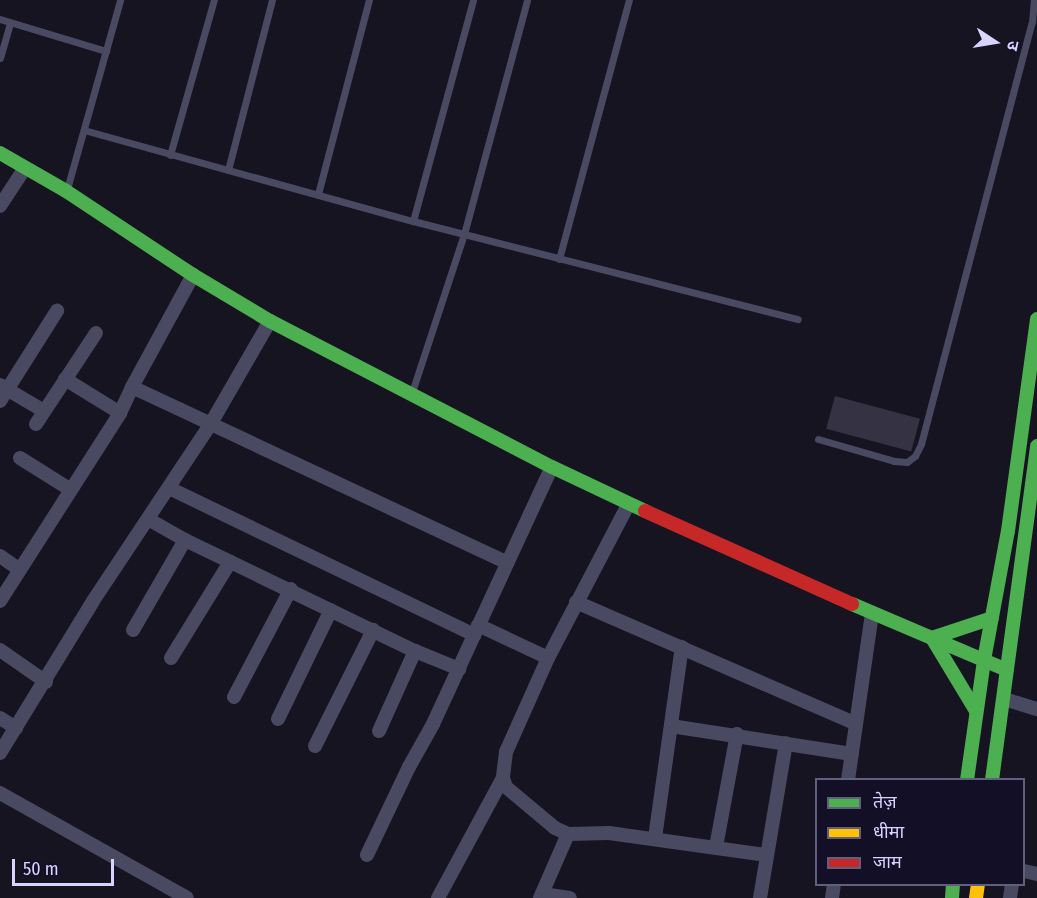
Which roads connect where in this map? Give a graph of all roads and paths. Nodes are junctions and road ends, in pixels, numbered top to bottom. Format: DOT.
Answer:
graph roads {
  1 [pos="120,0"];
  2 [pos="214,0"];
  3 [pos="272,0"];
  4 [pos="369,0"];
  5 [pos="473,0"];
  6 [pos="527,0"];
  7 [pos="629,0"];
  8 [pos="1034,0"];
  9 [pos="0,19"];
  10 [pos="10,22"];
  11 [pos="106,51"];
  12 [pos="0,58"];
  13 [pos="84,130"];
  14 [pos="0,153"];
  15 [pos="170,155"];
  16 [pos="25,168"];
  17 [pos="228,170"];
  18 [pos="66,191"];
  19 [pos="318,194"];
  20 [pos="0,206"];
  21 [pos="413,221"];
  22 [pos="464,234"];
  23 [pos="559,259"];
  24 [pos="193,275"];
  25 [pos="57,311"];
  26 [pos="798,319"];
  27 [pos="1037,320"];
  28 [pos="270,321"];
  29 [pos="96,333"];
  30 [pos="65,379"];
  31 [pos="132,387"];
  32 [pos="2,392"];
  33 [pos="411,395"];
  34 [pos="44,411"];
  35 [pos="120,413"];
  36 [pos="36,424"];
  37 [pos="210,425"];
  38 [pos="818,439"];
  39 [pos="1037,446"];
  40 [pos="20,458"];
  41 [pos="552,467"];
  42 [pos="169,488"];
  43 [pos="71,490"];
  44 [pos="628,505"];
  45 [pos="148,519"];
  46 [pos="1031,537"];
  47 [pos="185,540"];
  48 [pos="0,556"];
  49 [pos="230,562"];
  50 [pos="506,562"];
  51 [pos="20,570"];
  52 [pos="291,589"];
  53 [pos="0,601"];
  54 [pos="576,602"];
  55 [pos="331,610"];
  56 [pos="872,613"];
  57 [pos="992,618"];
  58 [pos="133,630"];
  59 [pos="373,630"];
  60 [pos="476,630"];
  61 [pos="932,638"];
  62 [pos="682,647"];
  63 [pos="0,650"];
  64 [pos="415,651"];
  65 [pos="171,658"];
  66 [pos="548,658"];
  67 [pos="984,660"];
  68 [pos="459,669"];
  69 [pos="1007,670"];
  70 [pos="46,682"];
  71 [pos="234,697"];
  72 [pos="1004,699"];
  73 [pos="1037,709"];
  74 [pos="976,711"];
  75 [pos="0,718"];
  76 [pos="278,719"];
  77 [pos="856,724"];
  78 [pos="671,726"];
  79 [pos="16,728"];
  80 [pos="379,730"];
  81 [pos="736,734"];
  82 [pos="786,742"];
  83 [pos="315,746"];
  84 [pos="0,753"];
  85 [pos="852,754"];
  86 [pos="503,778"];
  87 [pos="848,778"];
  88 [pos="967,778"];
  89 [pos="992,778"];
  90 [pos="0,793"];
  91 [pos="568,834"];
  92 [pos="655,838"];
  93 [pos="716,847"];
  94 [pos="367,855"];
  95 [pos="766,855"];
  96 [pos="541,896"];
  97 [pos="187,898"];
  98 [pos="438,898"];
  99 [pos="570,898"];
  100 [pos="760,898"];
  1 -- 11 [label="lane"];
  2 -- 15 [label="lane"];
  3 -- 17 [label="lane"];
  4 -- 19 [label="lane"];
  5 -- 21 [label="lane"];
  6 -- 22 [label="lane"];
  7 -- 23 [label="lane"];
  8 -- 38 [label="lane"];
  9 -- 10 [label="lane"];
  10 -- 11 [label="lane"];
  10 -- 12 [label="lane"];
  11 -- 13 [label="lane"];
  13 -- 15 [label="lane"];
  13 -- 18 [label="lane"];
  14 -- 16 [label="street"];
  15 -- 17 [label="lane"];
  16 -- 18 [label="street"];
  16 -- 20 [label="street"];
  17 -- 19 [label="lane"];
  18 -- 24 [label="street"];
  19 -- 21 [label="lane"];
  21 -- 22 [label="lane"];
  22 -- 23 [label="lane"];
  22 -- 33 [label="lane"];
  23 -- 26 [label="lane"];
  24 -- 28 [label="street"];
  24 -- 31 [label="street"];
  25 -- 32 [label="street"];
  27 -- 57 [label="street"];
  28 -- 33 [label="street"];
  28 -- 37 [label="street"];
  29 -- 30 [label="street"];
  30 -- 34 [label="street"];
  30 -- 35 [label="street"];
  31 -- 35 [label="street"];
  31 -- 37 [label="street"];
  32 -- 34 [label="street"];
  33 -- 41 [label="street"];
  34 -- 36 [label="street"];
  35 -- 43 [label="street"];
  37 -- 42 [label="street"];
  37 -- 50 [label="street"];
  39 -- 46 [label="street"];
  40 -- 43 [label="street"];
  41 -- 44 [label="street"];
  41 -- 50 [label="street"];
  42 -- 45 [label="street"];
  42 -- 60 [label="street"];
  43 -- 51 [label="street"];
  44 -- 54 [label="street"];
  44 -- 56 [label="street"];
  45 -- 47 [label="street"];
  45 -- 70 [label="street"];
  46 -- 69 [label="street"];
  47 -- 49 [label="street"];
  47 -- 58 [label="street"];
  48 -- 51 [label="street"];
  49 -- 52 [label="street"];
  49 -- 65 [label="street"];
  50 -- 60 [label="street"];
  51 -- 53 [label="street"];
  52 -- 55 [label="street"];
  52 -- 71 [label="street"];
  54 -- 62 [label="street"];
  54 -- 66 [label="street"];
  55 -- 59 [label="street"];
  55 -- 76 [label="street"];
  56 -- 61 [label="street"];
  56 -- 77 [label="street"];
  57 -- 61 [label="street"];
  57 -- 67 [label="street"];
  59 -- 64 [label="street"];
  59 -- 83 [label="street"];
  60 -- 66 [label="street"];
  60 -- 68 [label="street"];
  61 -- 67 [label="street"];
  61 -- 74 [label="street"];
  62 -- 77 [label="street"];
  62 -- 78 [label="street"];
  63 -- 70 [label="street"];
  64 -- 68 [label="street"];
  64 -- 80 [label="street"];
  66 -- 86 [label="street"];
  67 -- 69 [label="street"];
  67 -- 74 [label="street"];
  68 -- 94 [label="street"];
  69 -- 72 [label="street"];
  70 -- 79 [label="street"];
  72 -- 73 [label="street"];
  72 -- 89 [label="street"];
  74 -- 88 [label="street"];
  75 -- 79 [label="street"];
  77 -- 85 [label="street"];
  78 -- 81 [label="street"];
  78 -- 92 [label="street"];
  79 -- 84 [label="street"];
  81 -- 82 [label="street"];
  81 -- 93 [label="street"];
  82 -- 85 [label="street"];
  82 -- 95 [label="street"];
  85 -- 87 [label="street"];
  86 -- 91 [label="street"];
  86 -- 98 [label="street"];
  90 -- 97 [label="street"];
  91 -- 92 [label="street"];
  91 -- 96 [label="street"];
  92 -- 93 [label="street"];
  93 -- 95 [label="street"];
  95 -- 100 [label="street"];
  96 -- 99 [label="street"];
}
